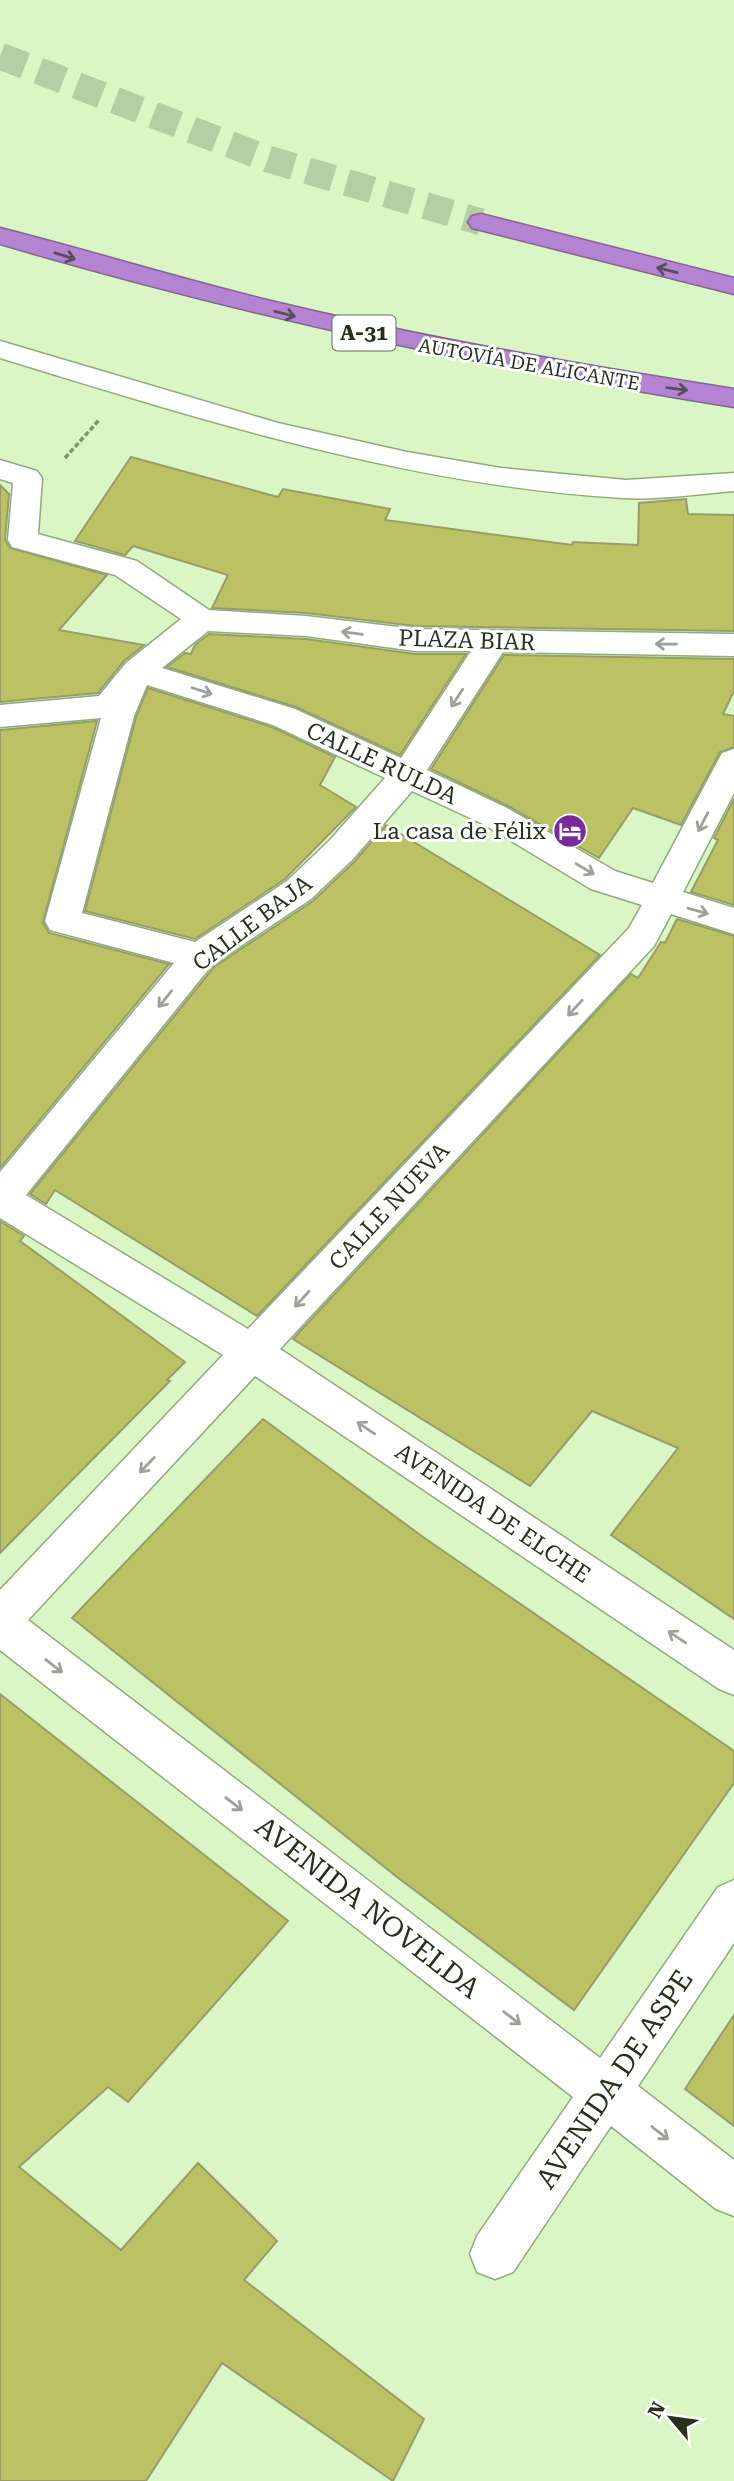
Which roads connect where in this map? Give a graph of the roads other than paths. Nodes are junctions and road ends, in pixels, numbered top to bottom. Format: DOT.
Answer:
graph roads {
  1 [pos="481,222"];
  2 [pos="0,236"];
  3 [pos="734,286"];
  4 [pos="0,349"];
  5 [pos="734,398"];
  6 [pos="0,469"];
  7 [pos="734,482"];
  8 [pos="201,620"];
  9 [pos="494,641"];
  10 [pos="734,645"];
  11 [pos="137,671"];
  12 [pos="0,716"];
  13 [pos="734,761"];
  14 [pos="408,774"];
  15 [pos="662,901"];
  16 [pos="734,921"];
  17 [pos="200,956"];
  18 [pos="1,1201"];
  19 [pos="252,1352"];
  20 [pos="0,1622"];
  21 [pos="734,1675"];
  22 [pos="734,1903"];
  23 [pos="606,2090"];
  24 [pos="734,2191"];
  25 [pos="495,2253"];
  3 -- 1 [label="highway, one-way"];
  2 -- 5 [label="highway, AUTOVÍA DE ALICANTE / A-31, one-way"];
  4 -- 7 [label="street"];
  6 -- 8 [label="street"];
  9 -- 8 [label="street, PLAZA BIAR, one-way"];
  8 -- 11 [label="street"];
  10 -- 9 [label="street, PLAZA BIAR, one-way"];
  9 -- 14 [label="street, CALLE BAJA, one-way"];
  11 -- 12 [label="street"];
  11 -- 14 [label="street, CALLE RULDA, one-way"];
  11 -- 17 [label="street"];
  13 -- 15 [label="street, CALLE NUEVA, one-way"];
  14 -- 15 [label="street, CALLE RULDA, one-way"];
  14 -- 17 [label="street, CALLE BAJA"];
  15 -- 16 [label="street, CALLE RULDA, one-way"];
  15 -- 19 [label="street, CALLE NUEVA, one-way"];
  17 -- 18 [label="street, CALLE BAJA, one-way"];
  18 -- 19 [label="street, CALLE BAJA"];
  19 -- 20 [label="street, CALLE NUEVA, one-way"];
  21 -- 19 [label="street, AVENIDA DE ELCHE, one-way"];
  20 -- 23 [label="street, AVENIDA NOVELDA, one-way"];
  22 -- 23 [label="street, AVENIDA DE ASPE"];
  23 -- 24 [label="street, AVENIDA NOVELDA, one-way"];
  23 -- 25 [label="street, AVENIDA DE ASPE"];
}
